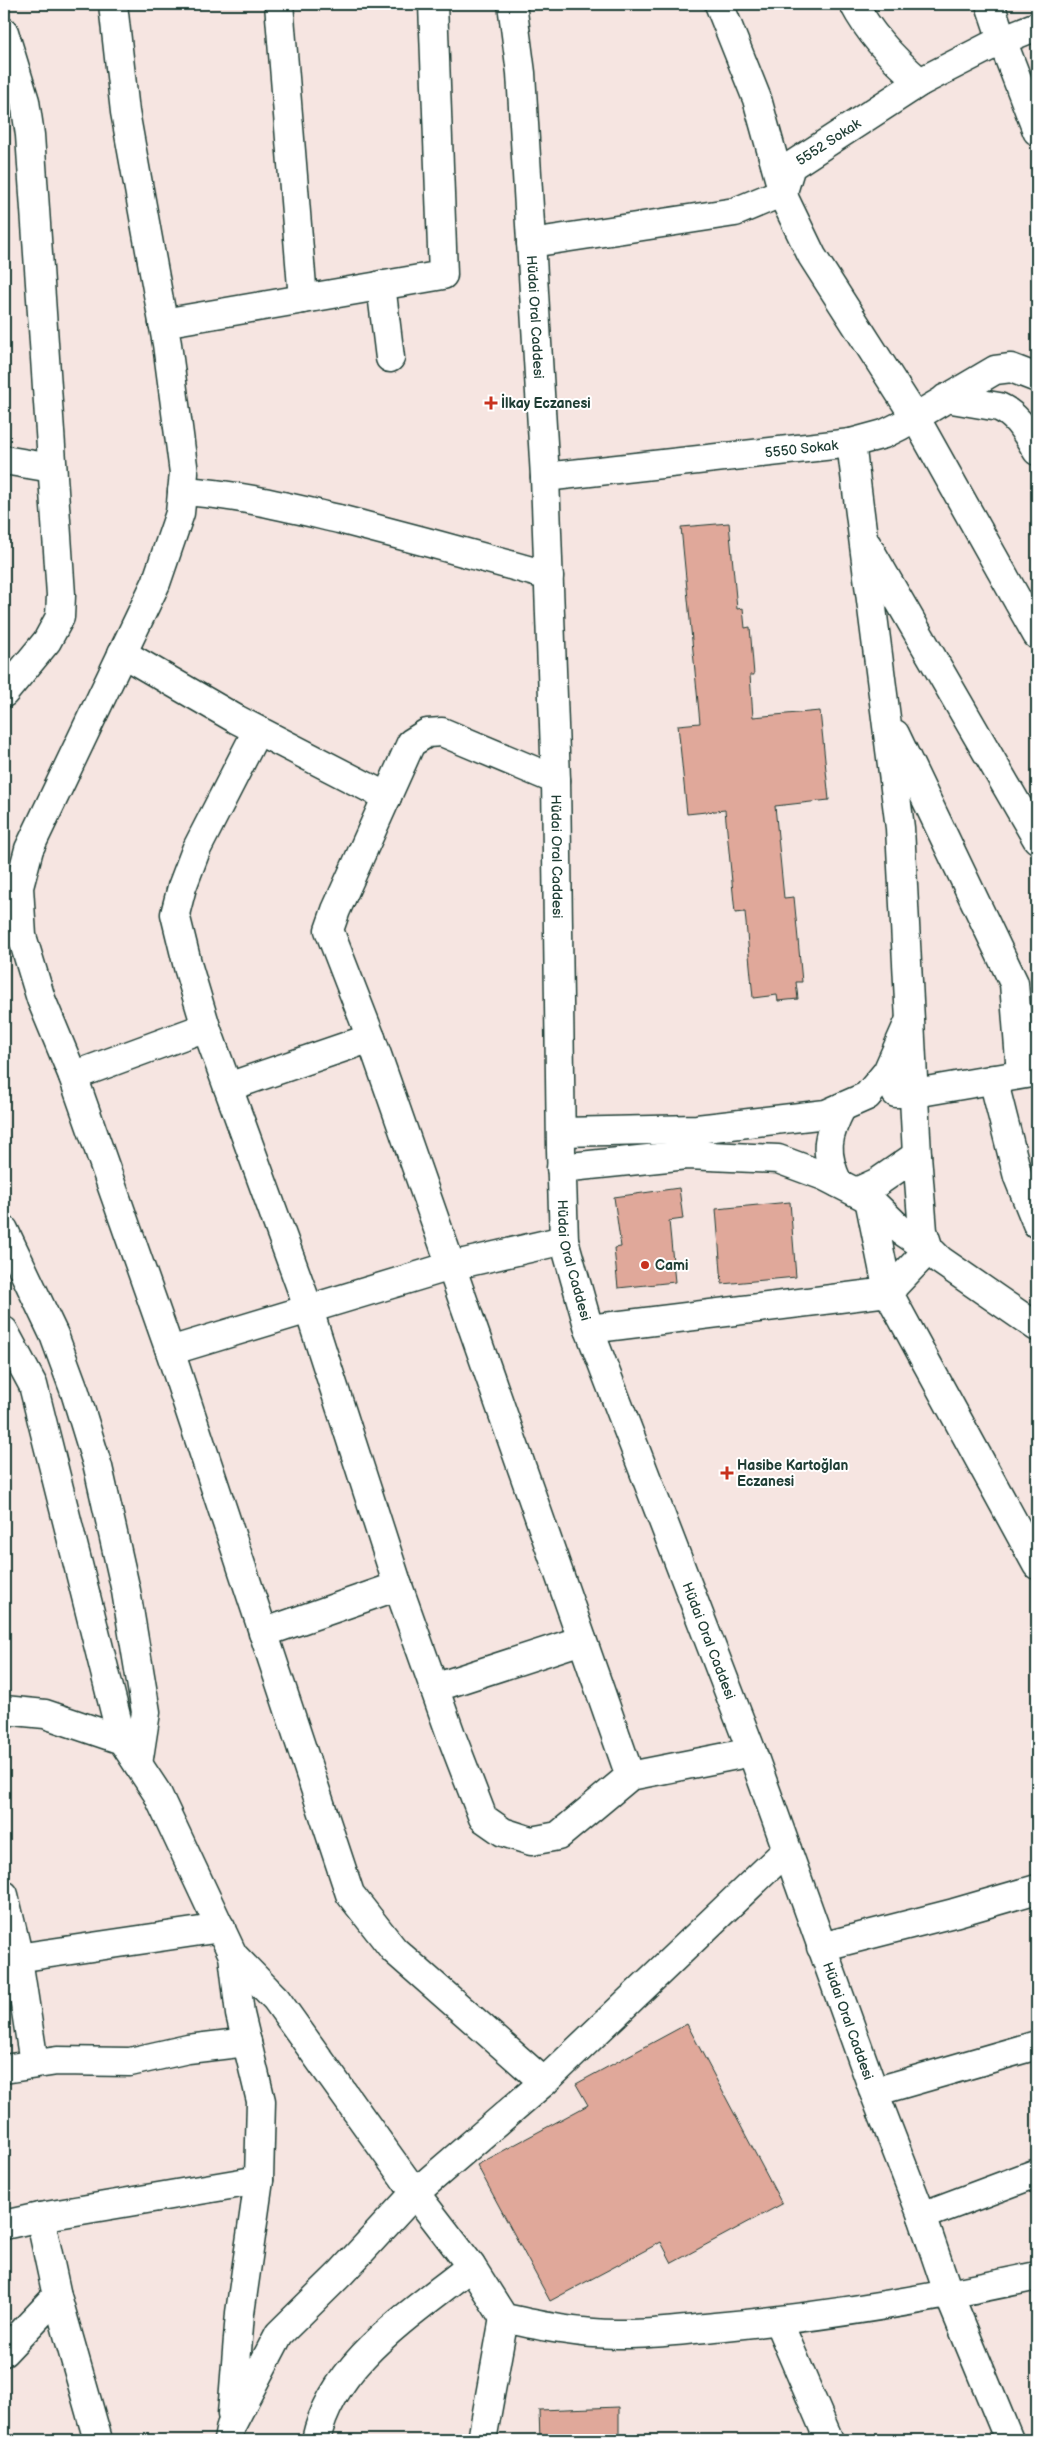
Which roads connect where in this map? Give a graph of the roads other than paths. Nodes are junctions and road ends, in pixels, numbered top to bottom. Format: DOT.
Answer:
graph roads {
  1 [pos="113,4"];
  2 [pos="279,4"];
  3 [pos="432,4"];
  4 [pos="512,4"];
  5 [pos="719,4"];
  6 [pos="854,4"];
  7 [pos="990,4"];
  8 [pos="1037,26"];
  9 [pos="4,32"];
  10 [pos="1002,40"];
  11 [pos="920,82"];
  12 [pos="1037,130"];
  13 [pos="783,192"];
  14 [pos="531,243"];
  15 [pos="381,285"];
  16 [pos="303,299"];
  17 [pos="164,323"];
  18 [pos="390,358"];
  19 [pos="1037,378"];
  20 [pos="946,398"];
  21 [pos="915,417"];
  22 [pos="851,443"];
  23 [pos="1037,451"];
  24 [pos="4,460"];
  25 [pos="52,468"];
  26 [pos="545,477"];
  27 [pos="182,491"];
  28 [pos="861,535"];
  29 [pos="549,576"];
  30 [pos="1037,635"];
  31 [pos="122,653"];
  32 [pos="4,693"];
  33 [pos="884,712"];
  34 [pos="257,730"];
  35 [pos="556,780"];
  36 [pos="387,797"];
  37 [pos="1037,839"];
  38 [pos="910,1018"];
  39 [pos="206,1027"];
  40 [pos="371,1038"];
  41 [pos="1029,1073"];
  42 [pos="73,1076"];
  43 [pos="993,1079"];
  44 [pos="228,1087"];
  45 [pos="915,1094"];
  46 [pos="867,1096"];
  47 [pos="842,1107"];
  48 [pos="562,1132"];
  49 [pos="917,1155"];
  50 [pos="561,1168"];
  51 [pos="854,1191"];
  52 [pos="1037,1224"];
  53 [pos="4,1230"];
  54 [pos="564,1240"];
  55 [pos="929,1249"];
  56 [pos="451,1266"];
  57 [pos="888,1292"];
  58 [pos="309,1310"];
  59 [pos="1037,1327"];
  60 [pos="590,1329"];
  61 [pos="4,1331"];
  62 [pos="170,1351"];
  63 [pos="1037,1565"];
  64 [pos="398,1586"];
  65 [pos="263,1633"];
  66 [pos="582,1640"];
  67 [pos="434,1688"];
  68 [pos="4,1710"];
  69 [pos="122,1740"];
  70 [pos="752,1752"];
  71 [pos="138,1764"];
  72 [pos="630,1776"];
  73 [pos="787,1850"];
  74 [pos="1037,1889"];
  75 [pos="4,1895"];
  76 [pos="221,1928"];
  77 [pos="821,1947"];
  78 [pos="233,1955"];
  79 [pos="18,1958"];
  80 [pos="247,2042"];
  81 [pos="1037,2045"];
  82 [pos="34,2063"];
  83 [pos="4,2069"];
  84 [pos="544,2082"];
  85 [pos="874,2092"];
  86 [pos="1037,2173"];
  87 [pos="259,2180"];
  88 [pos="415,2193"];
  89 [pos="922,2216"];
  90 [pos="40,2217"];
  91 [pos="4,2226"];
  92 [pos="472,2266"];
  93 [pos="1037,2276"];
  94 [pos="57,2296"];
  95 [pos="949,2296"];
  96 [pos="504,2318"];
  97 [pos="778,2321"];
  98 [pos="4,2352"];
  99 [pos="229,2433"];
  100 [pos="98,2440"];
  101 [pos="316,2440"];
  102 [pos="482,2440"];
  103 [pos="829,2440"];
  104 [pos="1009,2440"];
  1 -- 17 [label="street"];
  2 -- 16 [label="street"];
  3 -- 15 [label="street"];
  4 -- 14 [label="street, Hüdai Oral Caddesi"];
  5 -- 13 [label="street"];
  6 -- 11 [label="street"];
  7 -- 10 [label="street"];
  8 -- 10 [label="street, 5552 Sokak"];
  9 -- 25 [label="street"];
  10 -- 11 [label="street, 5552 Sokak"];
  10 -- 12 [label="street"];
  11 -- 13 [label="street, 5552 Sokak"];
  13 -- 14 [label="street"];
  13 -- 21 [label="street"];
  14 -- 26 [label="street, Hüdai Oral Caddesi"];
  15 -- 16 [label="street"];
  15 -- 18 [label="street"];
  16 -- 17 [label="street"];
  17 -- 27 [label="street"];
  19 -- 20 [label="street, 5550 Sokak"];
  20 -- 21 [label="street, 5550 Sokak"];
  20 -- 23 [label="street"];
  21 -- 22 [label="street, 5550 Sokak"];
  21 -- 30 [label="street"];
  22 -- 26 [label="street, 5550 Sokak"];
  22 -- 28 [label="street"];
  24 -- 25 [label="street"];
  25 -- 32 [label="street"];
  26 -- 29 [label="street, Hüdai Oral Caddesi"];
  27 -- 29 [label="street"];
  27 -- 31 [label="street"];
  28 -- 33 [label="street"];
  28 -- 37 [label="street"];
  29 -- 35 [label="street, Hüdai Oral Caddesi"];
  31 -- 34 [label="street"];
  31 -- 42 [label="street"];
  33 -- 38 [label="street"];
  33 -- 41 [label="street"];
  34 -- 36 [label="street"];
  34 -- 39 [label="street"];
  35 -- 36 [label="street"];
  35 -- 48 [label="street, Hüdai Oral Caddesi"];
  36 -- 40 [label="street"];
  38 -- 45 [label="street"];
  38 -- 46 [label="street"];
  39 -- 42 [label="street"];
  39 -- 44 [label="street"];
  40 -- 44 [label="street"];
  40 -- 56 [label="street"];
  41 -- 43 [label="street"];
  42 -- 62 [label="street"];
  43 -- 45 [label="street"];
  43 -- 52 [label="street"];
  44 -- 58 [label="street"];
  45 -- 46 [label="street"];
  45 -- 49 [label="street"];
  46 -- 47 [label="street"];
  47 -- 48 [label="street"];
  47 -- 51 [label="street"];
  48 -- 50 [label="street, Hüdai Oral Caddesi"];
  49 -- 51 [label="street"];
  49 -- 55 [label="street"];
  50 -- 51 [label="street"];
  50 -- 54 [label="street, Hüdai Oral Caddesi"];
  51 -- 55 [label="street"];
  51 -- 57 [label="street"];
  53 -- 71 [label="street"];
  54 -- 56 [label="street"];
  54 -- 60 [label="street, Hüdai Oral Caddesi"];
  55 -- 57 [label="street"];
  55 -- 59 [label="street"];
  56 -- 58 [label="street"];
  56 -- 66 [label="street"];
  57 -- 60 [label="street"];
  57 -- 63 [label="street"];
  58 -- 62 [label="street"];
  58 -- 64 [label="street"];
  60 -- 70 [label="street, Hüdai Oral Caddesi"];
  61 -- 69 [label="street"];
  62 -- 65 [label="street"];
  64 -- 65 [label="street"];
  64 -- 67 [label="street"];
  65 -- 84 [label="street"];
  66 -- 67 [label="street"];
  66 -- 72 [label="street"];
  67 -- 72 [label="street"];
  68 -- 69 [label="street"];
  69 -- 71 [label="street"];
  70 -- 72 [label="street"];
  70 -- 73 [label="street, Hüdai Oral Caddesi"];
  71 -- 76 [label="street"];
  73 -- 77 [label="street, Hüdai Oral Caddesi"];
  73 -- 84 [label="street"];
  74 -- 77 [label="street"];
  75 -- 79 [label="street"];
  76 -- 78 [label="street"];
  76 -- 79 [label="street"];
  77 -- 85 [label="street, Hüdai Oral Caddesi"];
  78 -- 80 [label="street"];
  78 -- 88 [label="street"];
  79 -- 82 [label="street"];
  80 -- 82 [label="street"];
  80 -- 87 [label="street"];
  81 -- 85 [label="street"];
  82 -- 83 [label="street"];
  84 -- 88 [label="street"];
  85 -- 89 [label="street, Hüdai Oral Caddesi"];
  86 -- 89 [label="street"];
  87 -- 90 [label="street"];
  87 -- 99 [label="street"];
  88 -- 92 [label="street"];
  88 -- 99 [label="street"];
  89 -- 95 [label="street, Hüdai Oral Caddesi"];
  90 -- 91 [label="street"];
  90 -- 94 [label="street"];
  92 -- 96 [label="street"];
  92 -- 101 [label="street"];
  93 -- 95 [label="street"];
  94 -- 98 [label="street"];
  94 -- 100 [label="street"];
  95 -- 97 [label="street"];
  95 -- 104 [label="street, Hüdai Oral Caddesi"];
  96 -- 97 [label="street"];
  96 -- 102 [label="street"];
  97 -- 103 [label="street"];
}
